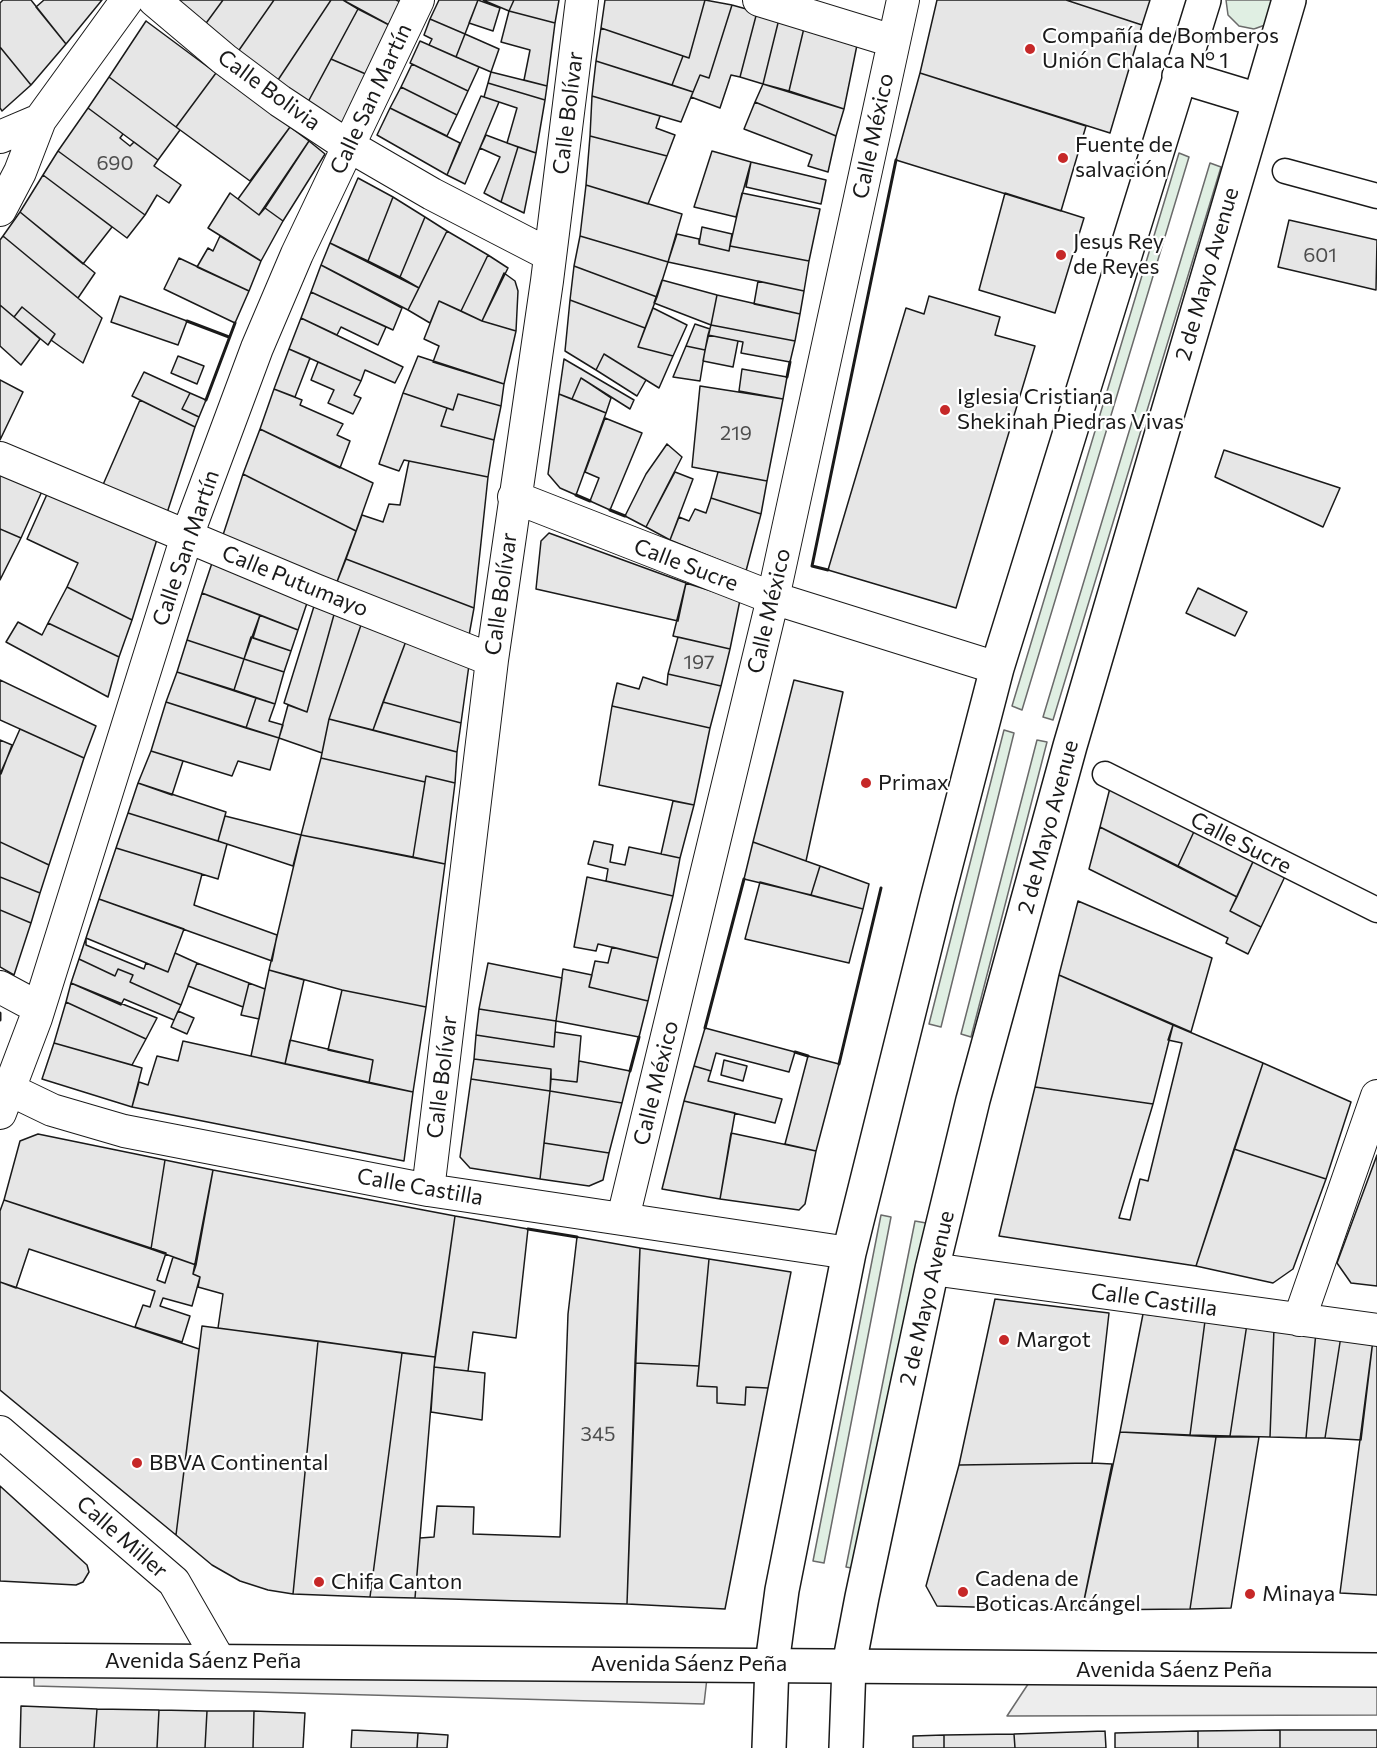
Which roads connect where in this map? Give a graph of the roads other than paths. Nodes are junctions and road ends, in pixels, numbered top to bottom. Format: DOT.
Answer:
graph roads {
  1 [pos="127,0"];
  2 [pos="154,0"];
  3 [pos="418,0"];
  4 [pos="582,0"];
  5 [pos="759,0"];
  6 [pos="903,0"];
  7 [pos="1204,0"];
  8 [pos="1289,0"];
  9 [pos="893,41"];
  10 [pos="1179,76"];
  11 [pos="1258,100"];
  12 [pos="40,120"];
  13 [pos="0,137"];
  14 [pos="350,146"];
  15 [pos="1285,171"];
  16 [pos="1377,196"];
  17 [pos="0,210"];
  18 [pos="550,255"];
  19 [pos="0,458"];
  20 [pos="514,497"];
  21 [pos="187,537"];
  22 [pos="773,598"];
  23 [pos="492,660"];
  24 [pos="997,668"];
  25 [pos="1105,774"];
  26 [pos="1377,909"];
  27 [pos="0,987"];
  28 [pos="39,1008"];
  29 [pos="3,1096"];
  30 [pos="1377,1096"];
  31 [pos="428,1190"];
  32 [pos="623,1218"];
  33 [pos="849,1252"];
  34 [pos="932,1269"];
  35 [pos="1299,1320"];
  36 [pos="1377,1330"];
  37 [pos="0,1432"];
  38 [pos="0,1660"];
  39 [pos="220,1662"];
  40 [pos="772,1664"];
  41 [pos="849,1665"];
  42 [pos="1377,1670"];
  43 [pos="769,1748"];
  44 [pos="846,1748"];
  1 -- 12 [label="street"];
  2 -- 14 [label="street, Calle Bolivia"];
  3 -- 14 [label="street, Calle San Martín"];
  4 -- 18 [label="street, Calle Bolívar"];
  5 -- 9 [label="street"];
  6 -- 9 [label="street, Calle México"];
  7 -- 10 [label="main road"];
  8 -- 11 [label="main road, 2 de Mayo Avenue"];
  9 -- 22 [label="street, Calle México"];
  10 -- 11 [label="main road"];
  10 -- 24 [label="main road"];
  11 -- 34 [label="main road, 2 de Mayo Avenue"];
  12 -- 13 [label="street"];
  12 -- 17 [label="street"];
  14 -- 18 [label="street, Calle Bolivia"];
  14 -- 21 [label="street, Calle San Martín"];
  15 -- 16 [label="street"];
  18 -- 20 [label="street, Calle Bolívar"];
  19 -- 21 [label="street, Calle Putumayo"];
  20 -- 22 [label="street, Calle Sucre"];
  20 -- 23 [label="street, Calle Bolívar"];
  21 -- 23 [label="street, Calle Putumayo"];
  21 -- 28 [label="street, Calle San Martín"];
  22 -- 24 [label="street, Calle Sucre"];
  22 -- 32 [label="street, Calle México"];
  23 -- 31 [label="street, Calle Bolívar"];
  24 -- 33 [label="main road"];
  25 -- 26 [label="street, Calle Sucre"];
  27 -- 28 [label="street"];
  28 -- 29 [label="street, Calle San Martín"];
  29 -- 31 [label="street, Calle Castilla"];
  30 -- 35 [label="street"];
  31 -- 32 [label="street, Calle Castilla"];
  32 -- 33 [label="street, Calle Castilla"];
  33 -- 40 [label="main road"];
  34 -- 35 [label="street, Calle Castilla"];
  34 -- 41 [label="main road, 2 de Mayo Avenue"];
  35 -- 36 [label="street, Calle Castilla"];
  37 -- 39 [label="street, Calle Miller"];
  38 -- 39 [label="main road, Avenida Sáenz Peña"];
  39 -- 40 [label="main road, Avenida Sáenz Peña"];
  40 -- 41 [label="main road, Avenida Sáenz Peña"];
  40 -- 43 [label="main road"];
  41 -- 42 [label="main road, Avenida Sáenz Peña"];
  41 -- 44 [label="main road, 2 de Mayo Avenue"];
}
